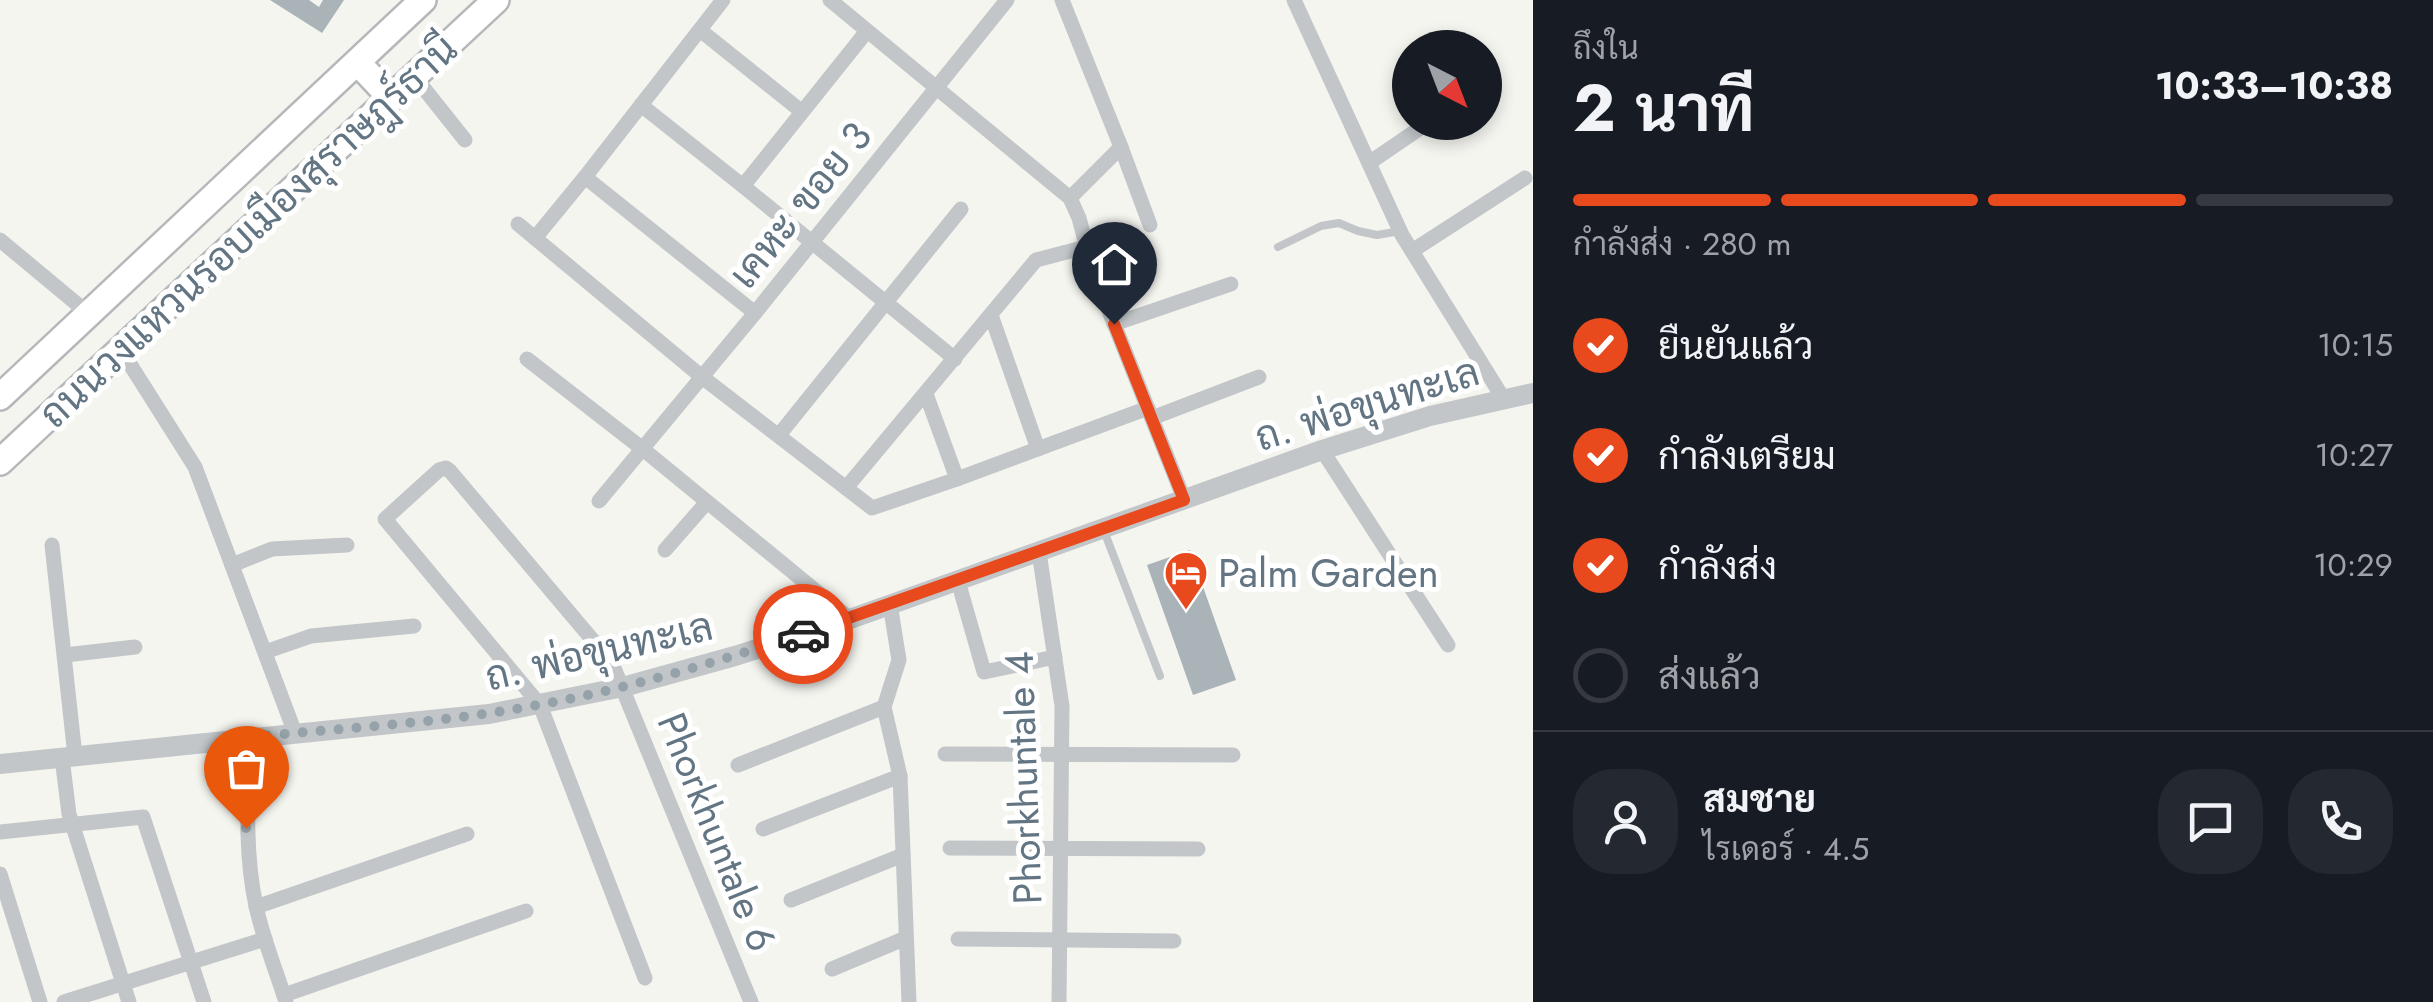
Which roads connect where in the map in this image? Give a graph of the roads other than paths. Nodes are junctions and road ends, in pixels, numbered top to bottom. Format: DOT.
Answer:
graph roads {
  1 [pos="424,0"];
  2 [pos="496,0"];
  3 [pos="723,0"];
  4 [pos="830,0"];
  5 [pos="982,0"];
  6 [pos="1062,0"];
  7 [pos="1294,0"];
  8 [pos="1002,6"];
  9 [pos="700,30"];
  10 [pos="867,32"];
  11 [pos="358,63"];
  12 [pos="414,76"];
  13 [pos="936,88"];
  14 [pos="391,98"];
  15 [pos="641,106"];
  16 [pos="801,112"];
  17 [pos="465,140"];
  18 [pos="1403,140"];
  19 [pos="1121,147"];
  20 [pos="1369,163"];
  21 [pos="585,177"];
  22 [pos="1525,178"];
  23 [pos="743,186"];
  24 [pos="1070,198"];
  25 [pos="961,209"];
  26 [pos="518,224"];
  27 [pos="1150,224"];
  28 [pos="1400,231"];
  29 [pos="535,238"];
  30 [pos="0,240"];
  31 [pos="812,242"];
  32 [pos="1086,247"];
  33 [pos="1278,248"];
  34 [pos="1412,250"];
  35 [pos="1231,284"];
  36 [pos="886,302"];
  37 [pos="755,313"];
  38 [pos="88,314"];
  39 [pos="991,314"];
  40 [pos="1114,324"];
  41 [pos="121,350"];
  42 [pos="527,359"];
  43 [pos="955,359"];
  44 [pos="1260,377"];
  45 [pos="702,378"];
  46 [pos="1533,393"];
  47 [pos="926,394"];
  48 [pos="0,397"];
  49 [pos="1503,398"];
  50 [pos="1150,413"];
  51 [pos="778,435"];
  52 [pos="1038,449"];
  53 [pos="644,450"];
  54 [pos="1322,450"];
  55 [pos="0,462"];
  56 [pos="957,479"];
  57 [pos="846,488"];
  58 [pos="1184,500"];
  59 [pos="599,501"];
  60 [pos="707,502"];
  61 [pos="1103,529"];
  62 [pos="52,545"];
  63 [pos="347,546"];
  64 [pos="665,550"];
  65 [pos="1039,552"];
  66 [pos="232,564"];
  67 [pos="958,581"];
  68 [pos="890,604"];
  69 [pos="850,619"];
  70 [pos="414,626"];
  71 [pos="1448,645"];
  72 [pos="135,647"];
  73 [pos="265,652"];
  74 [pos="65,655"];
  75 [pos="1054,657"];
  76 [pos="1160,676"];
  77 [pos="623,687"];
  78 [pos="540,705"];
  79 [pos="884,708"];
  80 [pos="295,733"];
  81 [pos="250,737"];
  82 [pos="945,754"];
  83 [pos="1063,754"];
  84 [pos="1233,755"];
  85 [pos="68,757"];
  86 [pos="0,764"];
  87 [pos="738,766"];
  88 [pos="900,776"];
  89 [pos="72,824"];
  90 [pos="763,829"];
  91 [pos="0,832"];
  92 [pos="467,834"];
  93 [pos="950,848"];
  94 [pos="1062,848"];
  95 [pos="1198,849"];
  96 [pos="903,855"];
  97 [pos="0,874"];
  98 [pos="791,900"];
  99 [pos="256,907"];
  100 [pos="526,911"];
  101 [pos="906,938"];
  102 [pos="265,939"];
  103 [pos="958,939"];
  104 [pos="1060,941"];
  105 [pos="1174,941"];
  106 [pos="192,962"];
  107 [pos="832,969"];
  108 [pos="645,978"];
  109 [pos="124,984"];
  110 [pos="285,998"];
  111 [pos="40,1002"];
  112 [pos="64,1002"];
  113 [pos="130,1002"];
  114 [pos="204,1002"];
  115 [pos="750,1002"];
  116 [pos="909,1002"];
  117 [pos="1059,1002"];
  1 -- 11 [label="highway, ถนนวงแหวนรอบเมืองสุราษฎร์ธานี"];
  2 -- 12 [label="highway, ถนนวงแหวนรอบเมืองสุราษฎร์ธานี"];
  3 -- 9 [label="street"];
  4 -- 10 [label="street"];
  5 -- 8 [label="street"];
  6 -- 19 [label="street"];
  7 -- 20 [label="street"];
  8 -- 13 [label="street, เคหะ ขอย 3"];
  9 -- 15 [label="street"];
  9 -- 16 [label="street"];
  10 -- 13 [label="street"];
  10 -- 16 [label="street"];
  11 -- 14 [label="highway"];
  11 -- 38 [label="highway, ถนนวงแหวนรอบเมืองสุราษฎร์ธานี"];
  12 -- 14 [label="highway, ถนนวงแหวนรอบเมืองสุราษฎร์ธานี"];
  12 -- 17 [label="street"];
  13 -- 24 [label="street"];
  13 -- 31 [label="street, เคหะ ขอย 3"];
  14 -- 41 [label="highway, ถนนวงแหวนรอบเมืองสุราษฎร์ธานี"];
  15 -- 21 [label="street"];
  15 -- 23 [label="street"];
  16 -- 23 [label="street"];
  18 -- 20 [label="street"];
  19 -- 24 [label="street"];
  19 -- 27 [label="street"];
  20 -- 28 [label="street"];
  21 -- 29 [label="street"];
  21 -- 37 [label="street"];
  22 -- 34 [label="street"];
  23 -- 31 [label="street"];
  24 -- 32 [label="street"];
  25 -- 36 [label="street"];
  26 -- 29 [label="street"];
  28 -- 33 [label="lane"];
  28 -- 34 [label="street"];
  29 -- 45 [label="street"];
  30 -- 38 [label="street"];
  31 -- 36 [label="street"];
  31 -- 37 [label="street, เคหะ ขอย 3"];
  32 -- 39 [label="street"];
  32 -- 40 [label="street"];
  34 -- 49 [label="street"];
  35 -- 40 [label="street"];
  36 -- 43 [label="street"];
  36 -- 51 [label="street"];
  37 -- 45 [label="street, เคหะ ขอย 3"];
  38 -- 48 [label="highway, ถนนวงแหวนรอบเมืองสุราษฎร์ธานี"];
  39 -- 43 [label="street"];
  39 -- 52 [label="street"];
  40 -- 50 [label="street"];
  41 -- 55 [label="highway, ถนนวงแหวนรอบเมืองสุราษฎร์ธานี"];
  41 -- 66 [label="street"];
  42 -- 53 [label="street"];
  43 -- 47 [label="street"];
  44 -- 50 [label="street"];
  45 -- 51 [label="street"];
  45 -- 53 [label="street, เคหะ ขอย 3"];
  46 -- 49 [label="street, ถ. พ่อขุนทะเล"];
  47 -- 56 [label="street"];
  47 -- 57 [label="street"];
  49 -- 54 [label="street, ถ. พ่อขุนทะเล"];
  50 -- 52 [label="street"];
  50 -- 58 [label="street"];
  51 -- 57 [label="street"];
  52 -- 56 [label="street"];
  53 -- 59 [label="street, เคหะ ขอย 3"];
  53 -- 60 [label="street"];
  54 -- 58 [label="street, ถ. พ่อขุนทะเล"];
  54 -- 71 [label="street"];
  56 -- 57 [label="street"];
  58 -- 61 [label="street, ถ. พ่อขุนทะเล"];
  60 -- 64 [label="street"];
  60 -- 69 [label="street"];
  61 -- 65 [label="street, ถ. พ่อขุนทะเล"];
  61 -- 76 [label="lane"];
  62 -- 74 [label="street"];
  63 -- 66 [label="street"];
  65 -- 67 [label="street, ถ. พ่อขุนทะเล"];
  65 -- 75 [label="street, Phorkhuntale 4"];
  66 -- 73 [label="street"];
  67 -- 68 [label="street, ถ. พ่อขุนทะเล"];
  67 -- 75 [label="street"];
  68 -- 69 [label="street, ถ. พ่อขุนทะเล"];
  68 -- 79 [label="street"];
  69 -- 77 [label="street, ถ. พ่อขุนทะเล"];
  70 -- 73 [label="street"];
  72 -- 74 [label="street"];
  73 -- 80 [label="street"];
  74 -- 85 [label="street"];
  75 -- 83 [label="street, Phorkhuntale 4"];
  77 -- 78 [label="street, ถ. พ่อขุนทะเล"];
  77 -- 78 [label="street, Phorkhuntale 6"];
  77 -- 115 [label="street, Phorkhuntale 6"];
  78 -- 80 [label="street, ถ. พ่อขุนทะเล"];
  78 -- 108 [label="street"];
  79 -- 87 [label="street"];
  79 -- 88 [label="street"];
  80 -- 81 [label="street, ถ. พ่อขุนทะเล"];
  81 -- 85 [label="street, ถ. พ่อขุนทะเล"];
  81 -- 99 [label="street"];
  82 -- 83 [label="street"];
  83 -- 84 [label="street"];
  83 -- 94 [label="street, Phorkhuntale 4"];
  85 -- 86 [label="street, ถ. พ่อขุนทะเล"];
  85 -- 89 [label="street"];
  88 -- 90 [label="street"];
  88 -- 96 [label="street"];
  89 -- 91 [label="street"];
  89 -- 106 [label="street"];
  89 -- 109 [label="street"];
  92 -- 99 [label="street"];
  93 -- 94 [label="street"];
  94 -- 95 [label="street"];
  94 -- 104 [label="street, Phorkhuntale 4"];
  96 -- 98 [label="street"];
  96 -- 101 [label="street"];
  97 -- 111 [label="street"];
  99 -- 102 [label="street"];
  100 -- 110 [label="street"];
  101 -- 107 [label="street"];
  101 -- 116 [label="street"];
  102 -- 106 [label="street"];
  102 -- 110 [label="street"];
  103 -- 104 [label="street"];
  104 -- 105 [label="street"];
  104 -- 117 [label="street, Phorkhuntale 4"];
  106 -- 109 [label="street"];
  106 -- 114 [label="street"];
  109 -- 112 [label="street"];
  109 -- 113 [label="street"];
}
